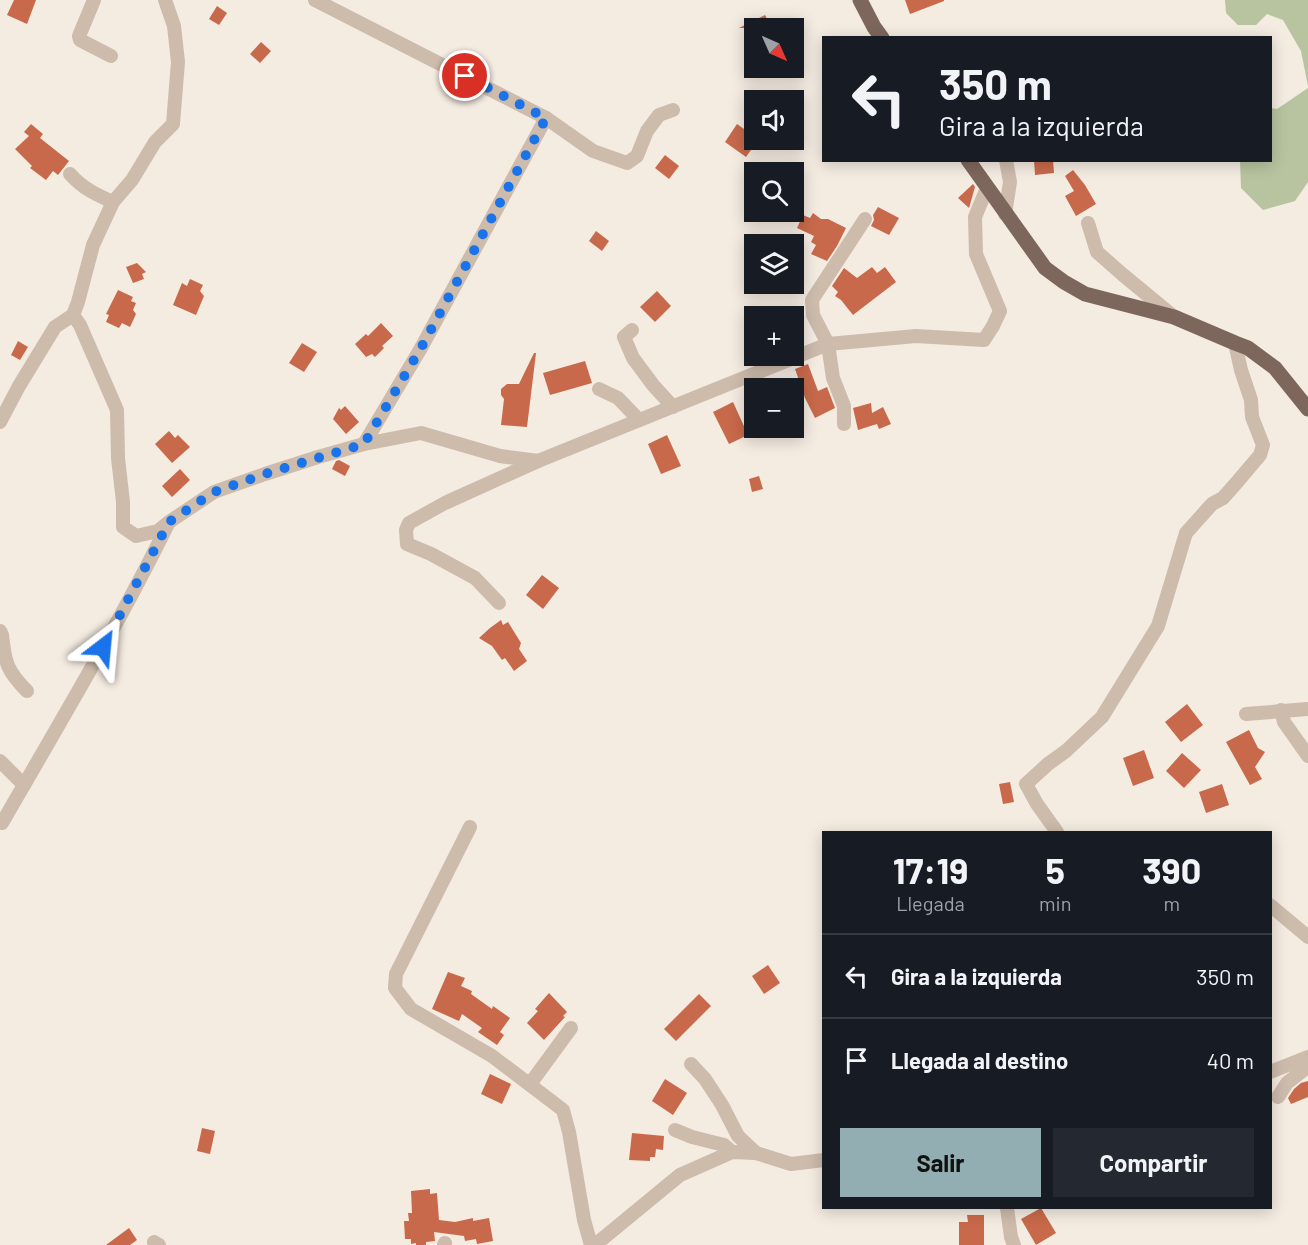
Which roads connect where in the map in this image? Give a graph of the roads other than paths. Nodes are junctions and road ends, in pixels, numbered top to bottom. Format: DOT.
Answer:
graph roads {
  1 [pos="94,0"];
  2 [pos="165,0"];
  3 [pos="315,0"];
  4 [pos="860,0"];
  5 [pos="881,36"];
  6 [pos="111,56"];
  7 [pos="673,110"];
  8 [pos="546,118"];
  9 [pos="969,162"];
  10 [pos="1006,162"];
  11 [pos="70,174"];
  12 [pos="987,188"];
  13 [pos="114,202"];
  14 [pos="1005,214"];
  15 [pos="865,219"];
  16 [pos="1088,223"];
  17 [pos="73,315"];
  18 [pos="1174,317"];
  19 [pos="632,330"];
  20 [pos="1235,343"];
  21 [pos="828,344"];
  22 [pos="599,389"];
  23 [pos="673,407"];
  24 [pos="1308,409"];
  25 [pos="639,420"];
  26 [pos="0,422"];
  27 [pos="844,424"];
  28 [pos="364,444"];
  29 [pos="538,461"];
  30 [pos="169,522"];
  31 [pos="499,603"];
  32 [pos="0,631"];
  33 [pos="27,692"];
  34 [pos="1308,709"];
  35 [pos="1281,710"];
  36 [pos="1246,714"];
  37 [pos="1308,756"];
  38 [pos="0,761"];
  39 [pos="24,785"];
  40 [pos="2,823"];
  41 [pos="470,827"];
  42 [pos="1056,831"];
  43 [pos="1272,907"];
  44 [pos="1308,937"];
  45 [pos="571,1028"];
  46 [pos="1308,1057"];
  47 [pos="1308,1063"];
  48 [pos="691,1064"];
  49 [pos="1272,1071"];
  50 [pos="530,1084"];
  51 [pos="1278,1097"];
  52 [pos="675,1130"];
  53 [pos="732,1152"];
  54 [pos="756,1153"];
  55 [pos="822,1160"];
  56 [pos="1007,1209"];
  57 [pos="593,1245"];
  58 [pos="1014,1245"];
  1 -- 6 [label="street"];
  2 -- 13 [label="street"];
  3 -- 8 [label="street"];
  4 -- 5 [label="main road"];
  7 -- 8 [label="street"];
  8 -- 28 [label="street"];
  9 -- 12 [label="main road"];
  10 -- 14 [label="street"];
  11 -- 13 [label="street"];
  12 -- 14 [label="main road"];
  12 -- 21 [label="street"];
  13 -- 17 [label="street"];
  14 -- 18 [label="main road"];
  15 -- 21 [label="street"];
  16 -- 18 [label="street"];
  17 -- 26 [label="street"];
  17 -- 30 [label="street"];
  18 -- 20 [label="main road"];
  19 -- 23 [label="street"];
  20 -- 24 [label="main road"];
  20 -- 42 [label="street"];
  21 -- 23 [label="street"];
  21 -- 27 [label="street"];
  22 -- 25 [label="street"];
  23 -- 25 [label="street"];
  25 -- 29 [label="street"];
  28 -- 29 [label="street"];
  28 -- 30 [label="street"];
  29 -- 31 [label="street"];
  30 -- 39 [label="street"];
  32 -- 33 [label="street"];
  34 -- 35 [label="street"];
  35 -- 36 [label="street"];
  35 -- 37 [label="street"];
  38 -- 39 [label="street"];
  39 -- 40 [label="street"];
  41 -- 50 [label="street"];
  43 -- 44 [label="street"];
  45 -- 50 [label="street"];
  46 -- 49 [label="street"];
  47 -- 51 [label="street"];
  48 -- 54 [label="street"];
  50 -- 57 [label="street"];
  52 -- 53 [label="street"];
  53 -- 54 [label="street"];
  53 -- 57 [label="street"];
  54 -- 55 [label="street"];
  56 -- 58 [label="street"];
}
